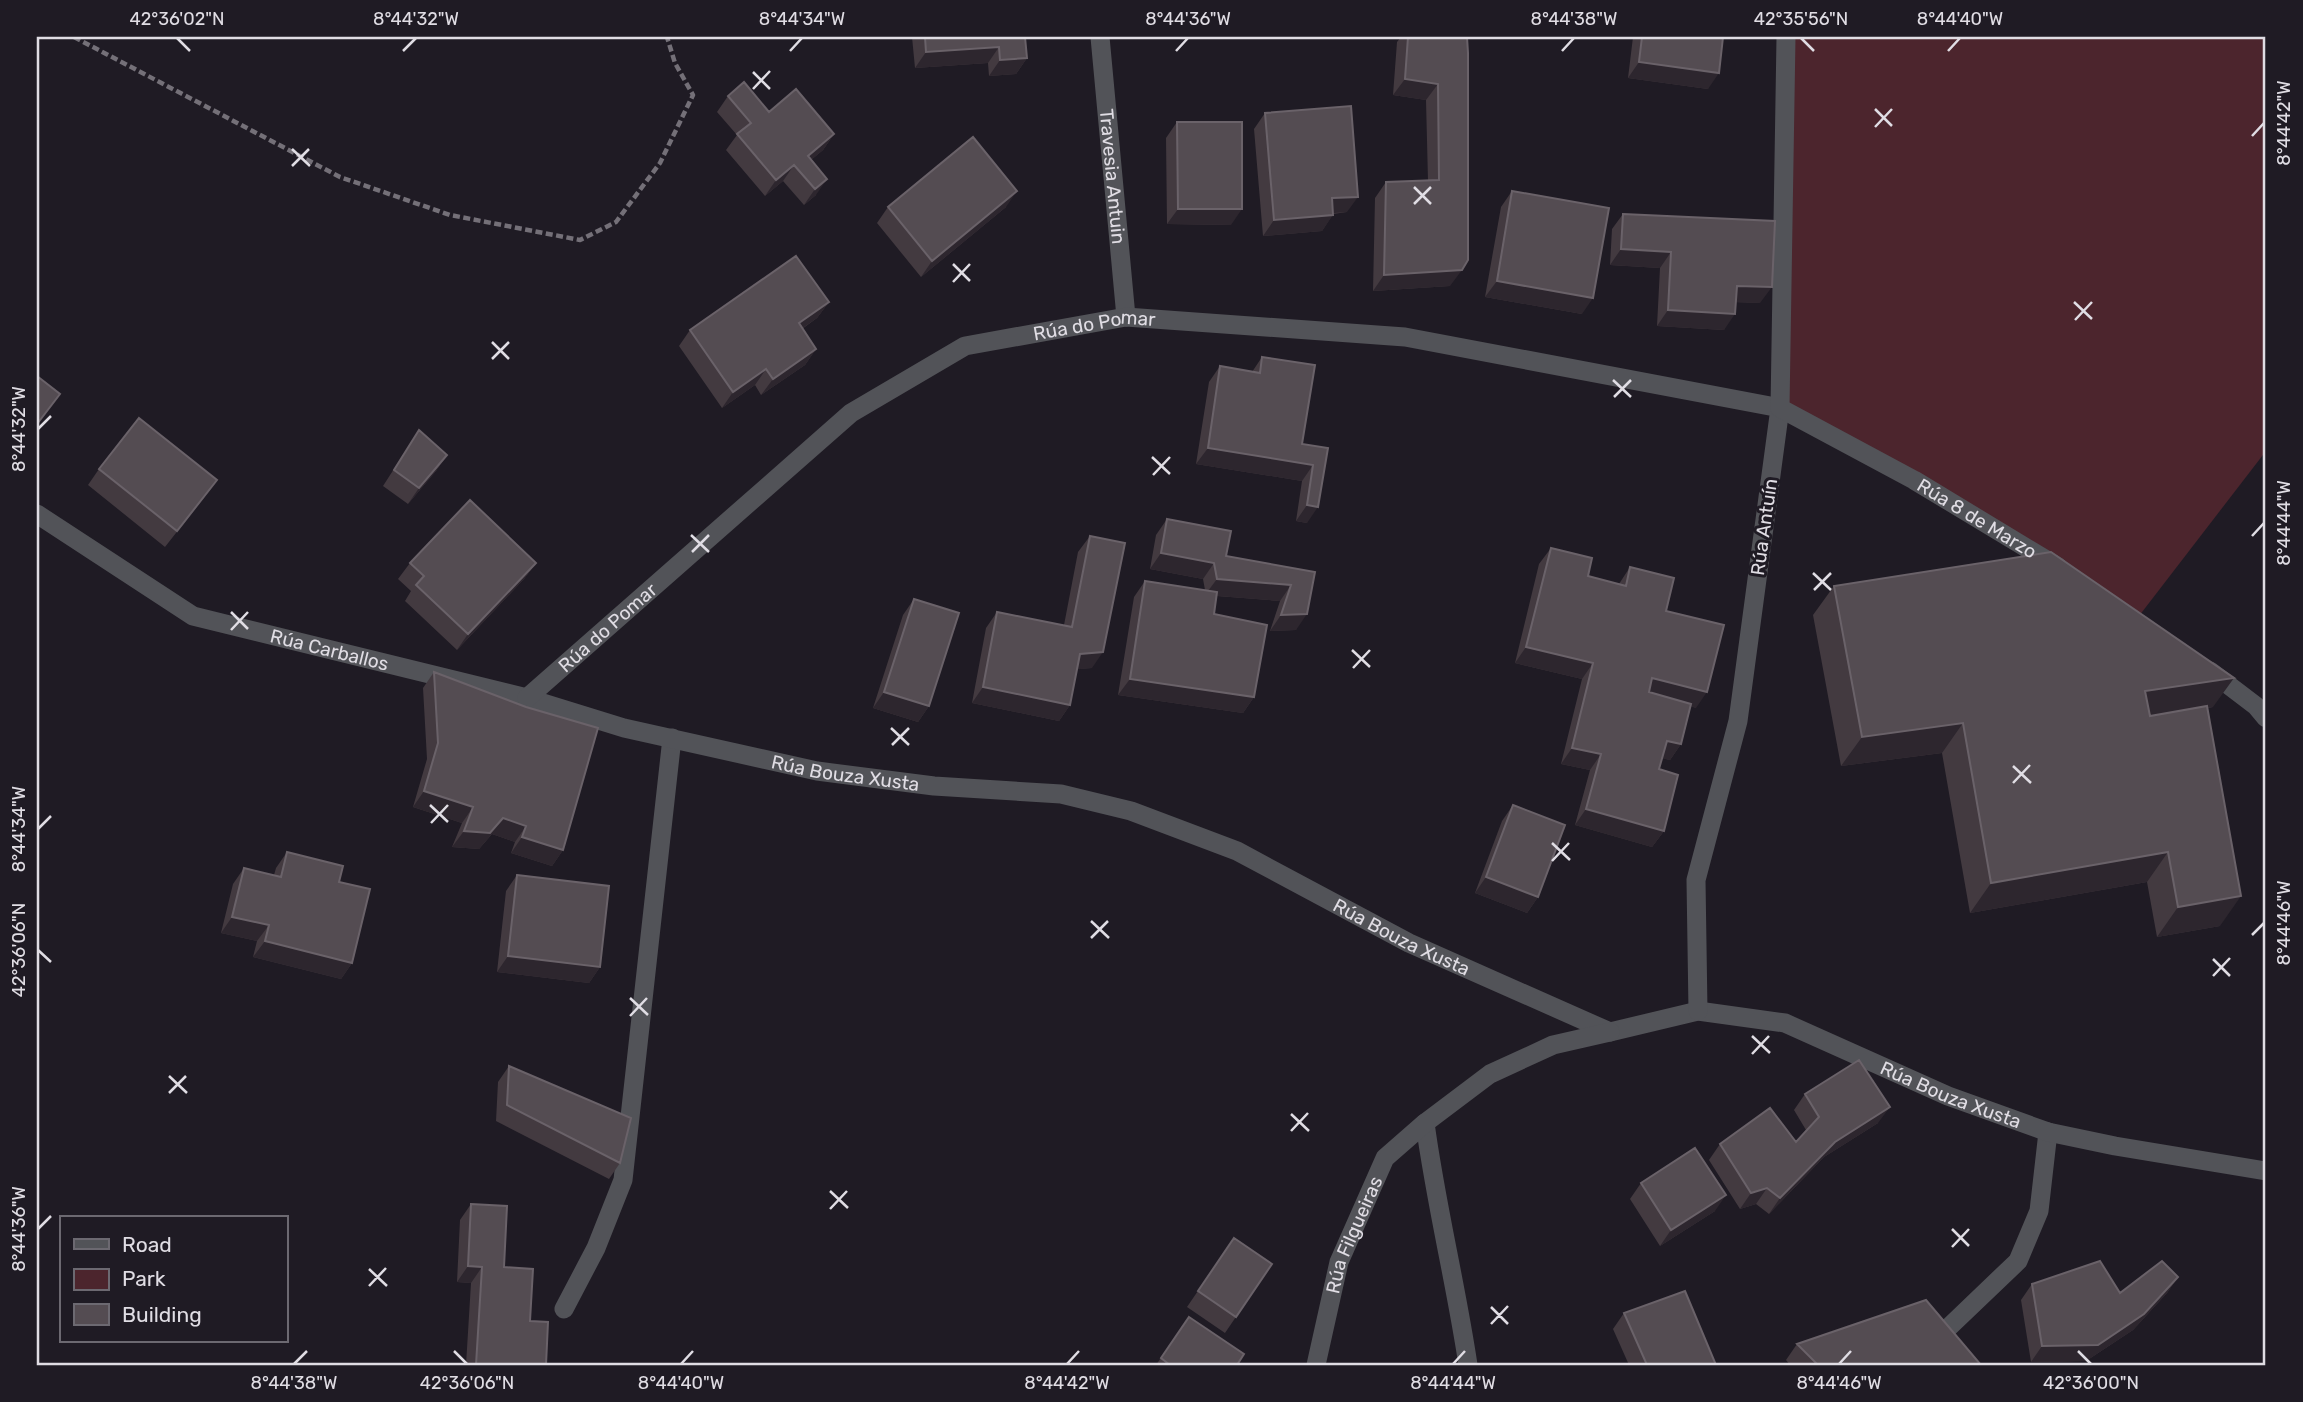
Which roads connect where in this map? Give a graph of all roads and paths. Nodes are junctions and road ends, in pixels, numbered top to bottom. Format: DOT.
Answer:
graph roads {
  1 [pos="74,37"];
  2 [pos="667,37"];
  3 [pos="1100,37"];
  4 [pos="1786,37"];
  5 [pos="1126,317"];
  6 [pos="1780,408"];
  7 [pos="37,514"];
  8 [pos="2080,580"];
  9 [pos="2192,657"];
  10 [pos="527,698"];
  11 [pos="2266,718"];
  12 [pos="672,738"];
  13 [pos="1698,1011"];
  14 [pos="1610,1032"];
  15 [pos="1425,1123"];
  16 [pos="2048,1132"];
  17 [pos="2266,1171"];
  18 [pos="564,1309"];
  19 [pos="1948,1328"];
  20 [pos="1316,1365"];
  21 [pos="1468,1365"];
  1 -- 2 [label="path"];
  3 -- 5 [label="street, Travesia Antuin"];
  4 -- 6 [label="street, Rúa Antuín"];
  5 -- 6 [label="street, Rúa do Pomar"];
  5 -- 10 [label="street, Rúa do Pomar"];
  6 -- 8 [label="street, Rúa 8 de Marzo"];
  6 -- 13 [label="street, Rúa Antuín"];
  7 -- 10 [label="street, Rúa Carballos"];
  9 -- 11 [label="street"];
  10 -- 12 [label="street, Rúa Bouza Xusta"];
  12 -- 14 [label="street, Rúa Bouza Xusta"];
  12 -- 18 [label="street"];
  13 -- 14 [label="street, Rúa Bouza Xusta"];
  13 -- 16 [label="street, Rúa Bouza Xusta"];
  14 -- 15 [label="street, Rúa Filgueiras"];
  15 -- 20 [label="street, Rúa Filgueiras"];
  15 -- 21 [label="street"];
  16 -- 17 [label="street, Rúa Bouza Xusta"];
  16 -- 19 [label="street"];
}
